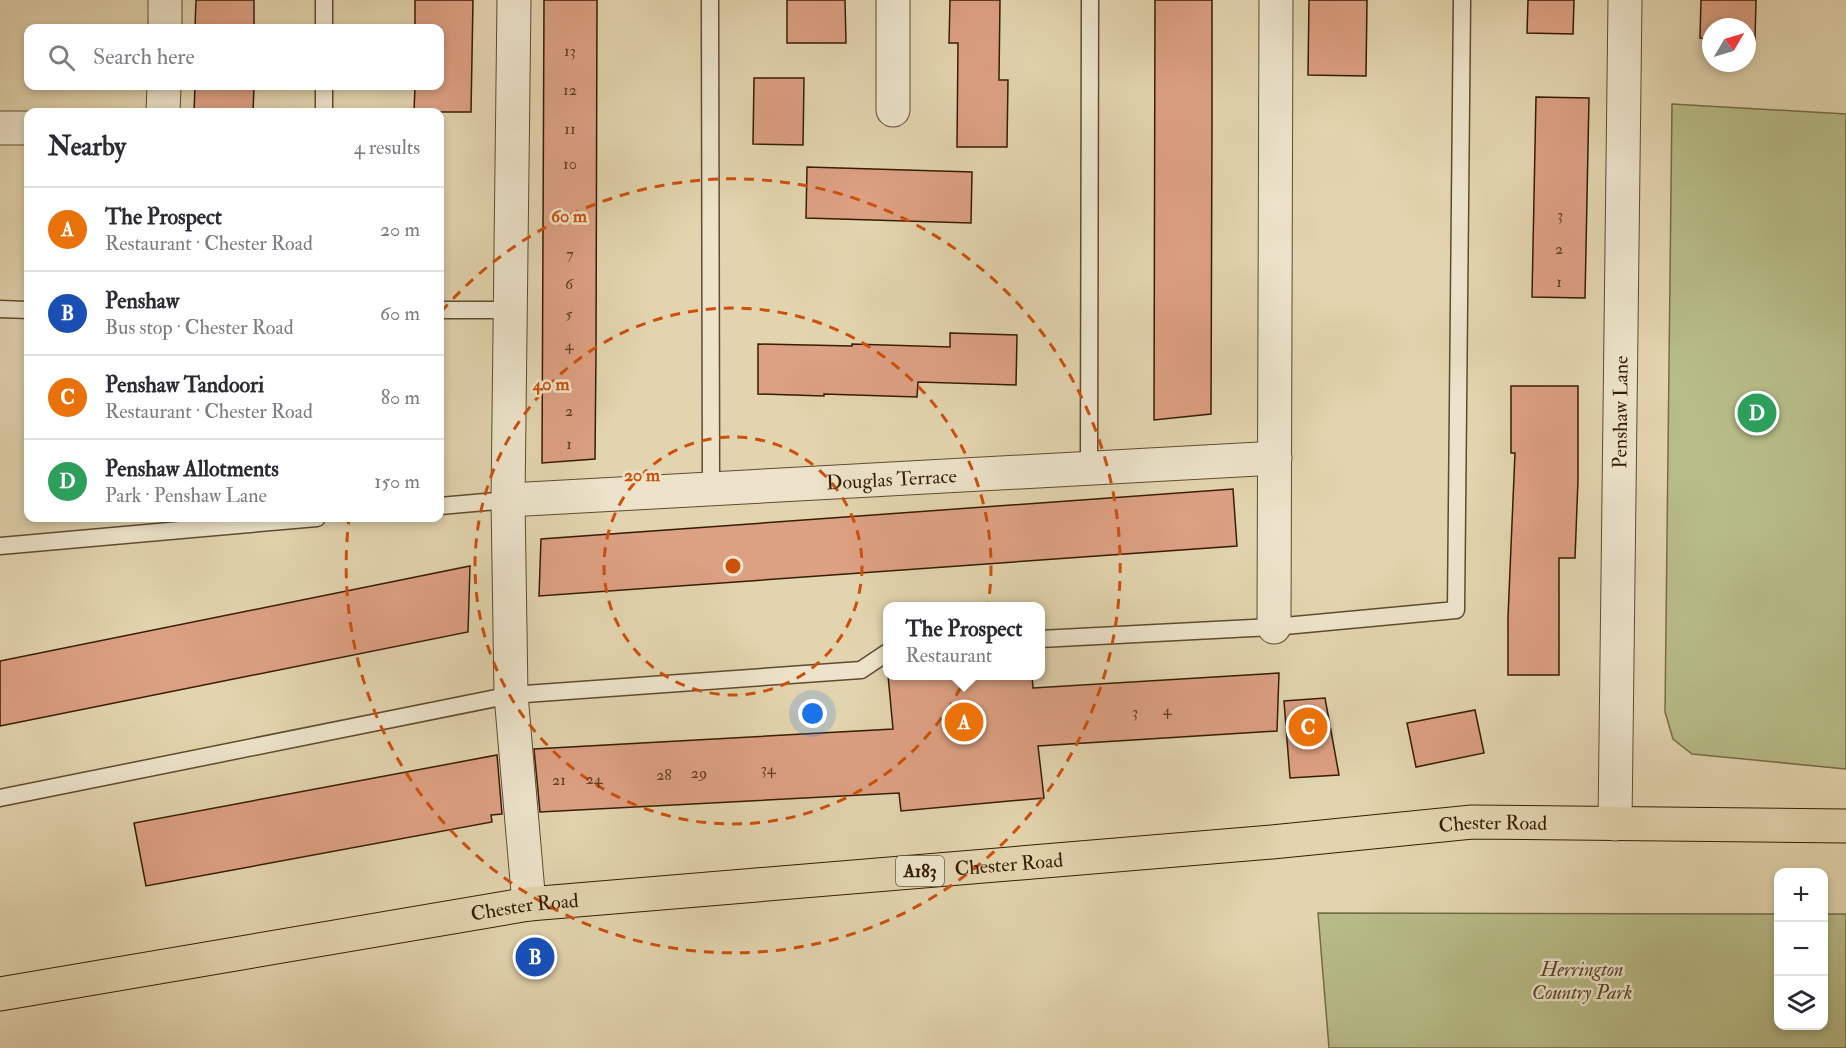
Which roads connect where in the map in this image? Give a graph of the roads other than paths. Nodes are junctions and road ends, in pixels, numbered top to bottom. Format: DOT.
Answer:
graph roads {
  1 [pos="165,0"];
  2 [pos="324,0"];
  3 [pos="514,0"];
  4 [pos="710,0"];
  5 [pos="893,0"];
  6 [pos="1090,0"];
  7 [pos="1276,0"];
  8 [pos="1462,0"];
  9 [pos="1625,0"];
  10 [pos="165,24"];
  11 [pos="324,24"];
  12 [pos="164,90"];
  13 [pos="324,90"];
  14 [pos="163,108"];
  15 [pos="324,108"];
  16 [pos="893,110"];
  17 [pos="0,128"];
  18 [pos="24,128"];
  19 [pos="0,309"];
  20 [pos="24,310"];
  21 [pos="444,310"];
  22 [pos="510,310"];
  23 [pos="1275,458"];
  24 [pos="1089,468"];
  25 [pos="711,489"];
  26 [pos="508,500"];
  27 [pos="444,506"];
  28 [pos="272,522"];
  29 [pos="0,546"];
  30 [pos="1275,627"];
  31 [pos="1045,639"];
  32 [pos="883,655"];
  33 [pos="511,695"];
  34 [pos="0,798"];
  35 [pos="1615,824"];
  36 [pos="1846,826"];
  37 [pos="529,904"];
  38 [pos="0,994"];
  1 -- 10 [label="street"];
  2 -- 11 [label="lane"];
  3 -- 22 [label="street"];
  4 -- 25 [label="lane"];
  5 -- 16 [label="street"];
  6 -- 24 [label="lane"];
  7 -- 23 [label="street"];
  8 -- 30 [label="lane"];
  9 -- 35 [label="street, Penshaw Lane"];
  12 -- 14 [label="street"];
  13 -- 15 [label="lane"];
  17 -- 18 [label="street"];
  19 -- 20 [label="lane"];
  21 -- 22 [label="lane"];
  22 -- 26 [label="street"];
  23 -- 24 [label="street, Douglas Terrace"];
  23 -- 30 [label="street"];
  24 -- 25 [label="street, Douglas Terrace"];
  25 -- 26 [label="street, Douglas Terrace"];
  26 -- 27 [label="lane"];
  26 -- 33 [label="street"];
  28 -- 29 [label="lane"];
  30 -- 31 [label="lane"];
  32 -- 33 [label="lane"];
  33 -- 34 [label="lane"];
  33 -- 37 [label="street"];
  35 -- 36 [label="main road, Chester Road / A183"];
  35 -- 37 [label="main road, Chester Road / A183"];
  37 -- 38 [label="main road, Chester Road / A183"];
}
